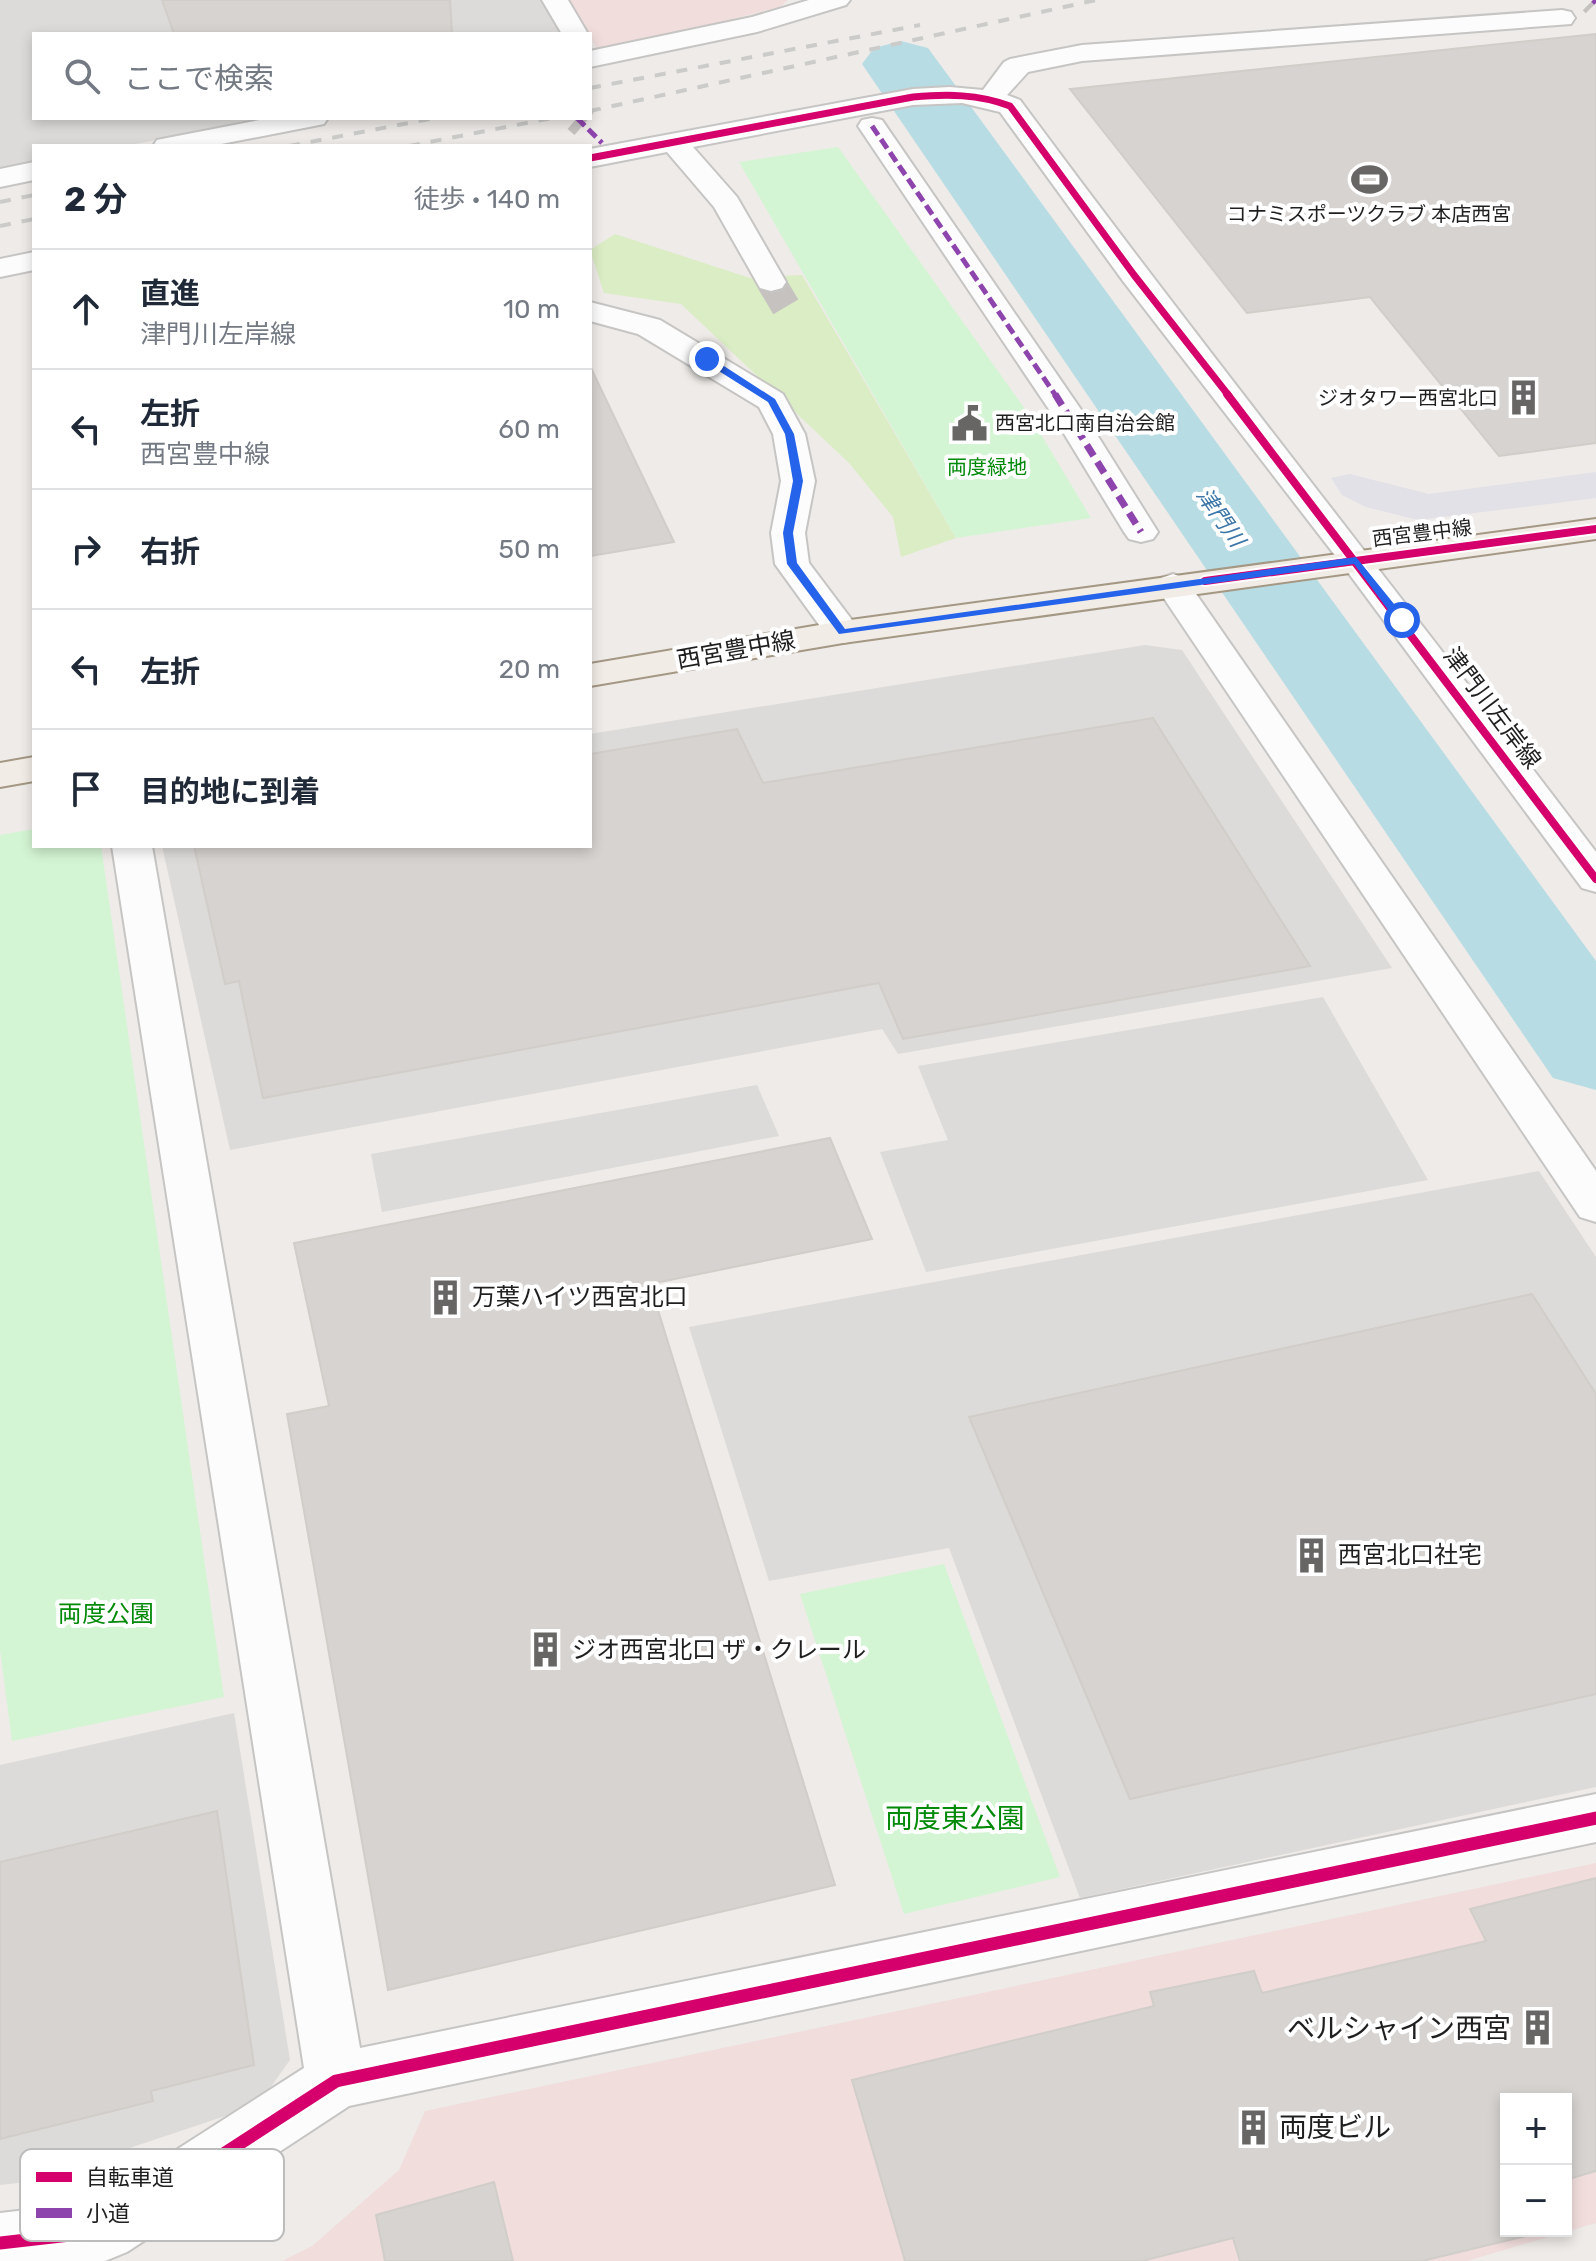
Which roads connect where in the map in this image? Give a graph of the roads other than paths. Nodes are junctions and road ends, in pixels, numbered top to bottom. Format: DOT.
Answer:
graph roads {
  1 [pos="555,0"];
  2 [pos="822,2"];
  3 [pos="1562,18"];
  4 [pos="574,32"];
  5 [pos="592,59"];
  6 [pos="991,98"];
  7 [pos="880,114"];
  8 [pos="304,120"];
  9 [pos="592,142"];
  10 [pos="673,142"];
  11 [pos="178,144"];
  12 [pos="32,171"];
  13 [pos="0,178"];
  14 [pos="32,261"];
  15 [pos="0,268"];
  16 [pos="771,282"];
  17 [pos="592,312"];
  18 [pos="1596,529"];
  19 [pos="1141,532"];
  20 [pos="1356,560"];
  21 [pos="1189,583"];
  22 [pos="843,632"];
  23 [pos="592,675"];
  24 [pos="32,769"];
  25 [pos="0,775"];
  26 [pos="132,848"];
  27 [pos="1596,879"];
  28 [pos="1596,1206"];
  29 [pos="1596,1818"];
  30 [pos="336,2081"];
  31 [pos="242,2149"];
  32 [pos="0,2243"];
  33 [pos="107,2246"];
  1 -- 4 [label="street"];
  2 -- 5 [label="street"];
  3 -- 6 [label="street"];
  6 -- 7 [label="street"];
  6 -- 20 [label="street, 津門川左岸線"];
  7 -- 10 [label="street"];
  7 -- 19 [label="street"];
  8 -- 11 [label="street"];
  9 -- 10 [label="street"];
  10 -- 16 [label="street"];
  12 -- 13 [label="street"];
  14 -- 15 [label="street"];
  17 -- 22 [label="street"];
  18 -- 20 [label="main road, 西宮豊中線"];
  20 -- 21 [label="main road, 西宮豊中線"];
  20 -- 27 [label="street, 津門川左岸線"];
  21 -- 22 [label="main road, 西宮豊中線"];
  21 -- 28 [label="street"];
  22 -- 23 [label="main road, 西宮豊中線"];
  24 -- 25 [label="main road"];
  26 -- 30 [label="street"];
  29 -- 30 [label="street"];
  30 -- 31 [label="street"];
  32 -- 33 [label="street"];
}
